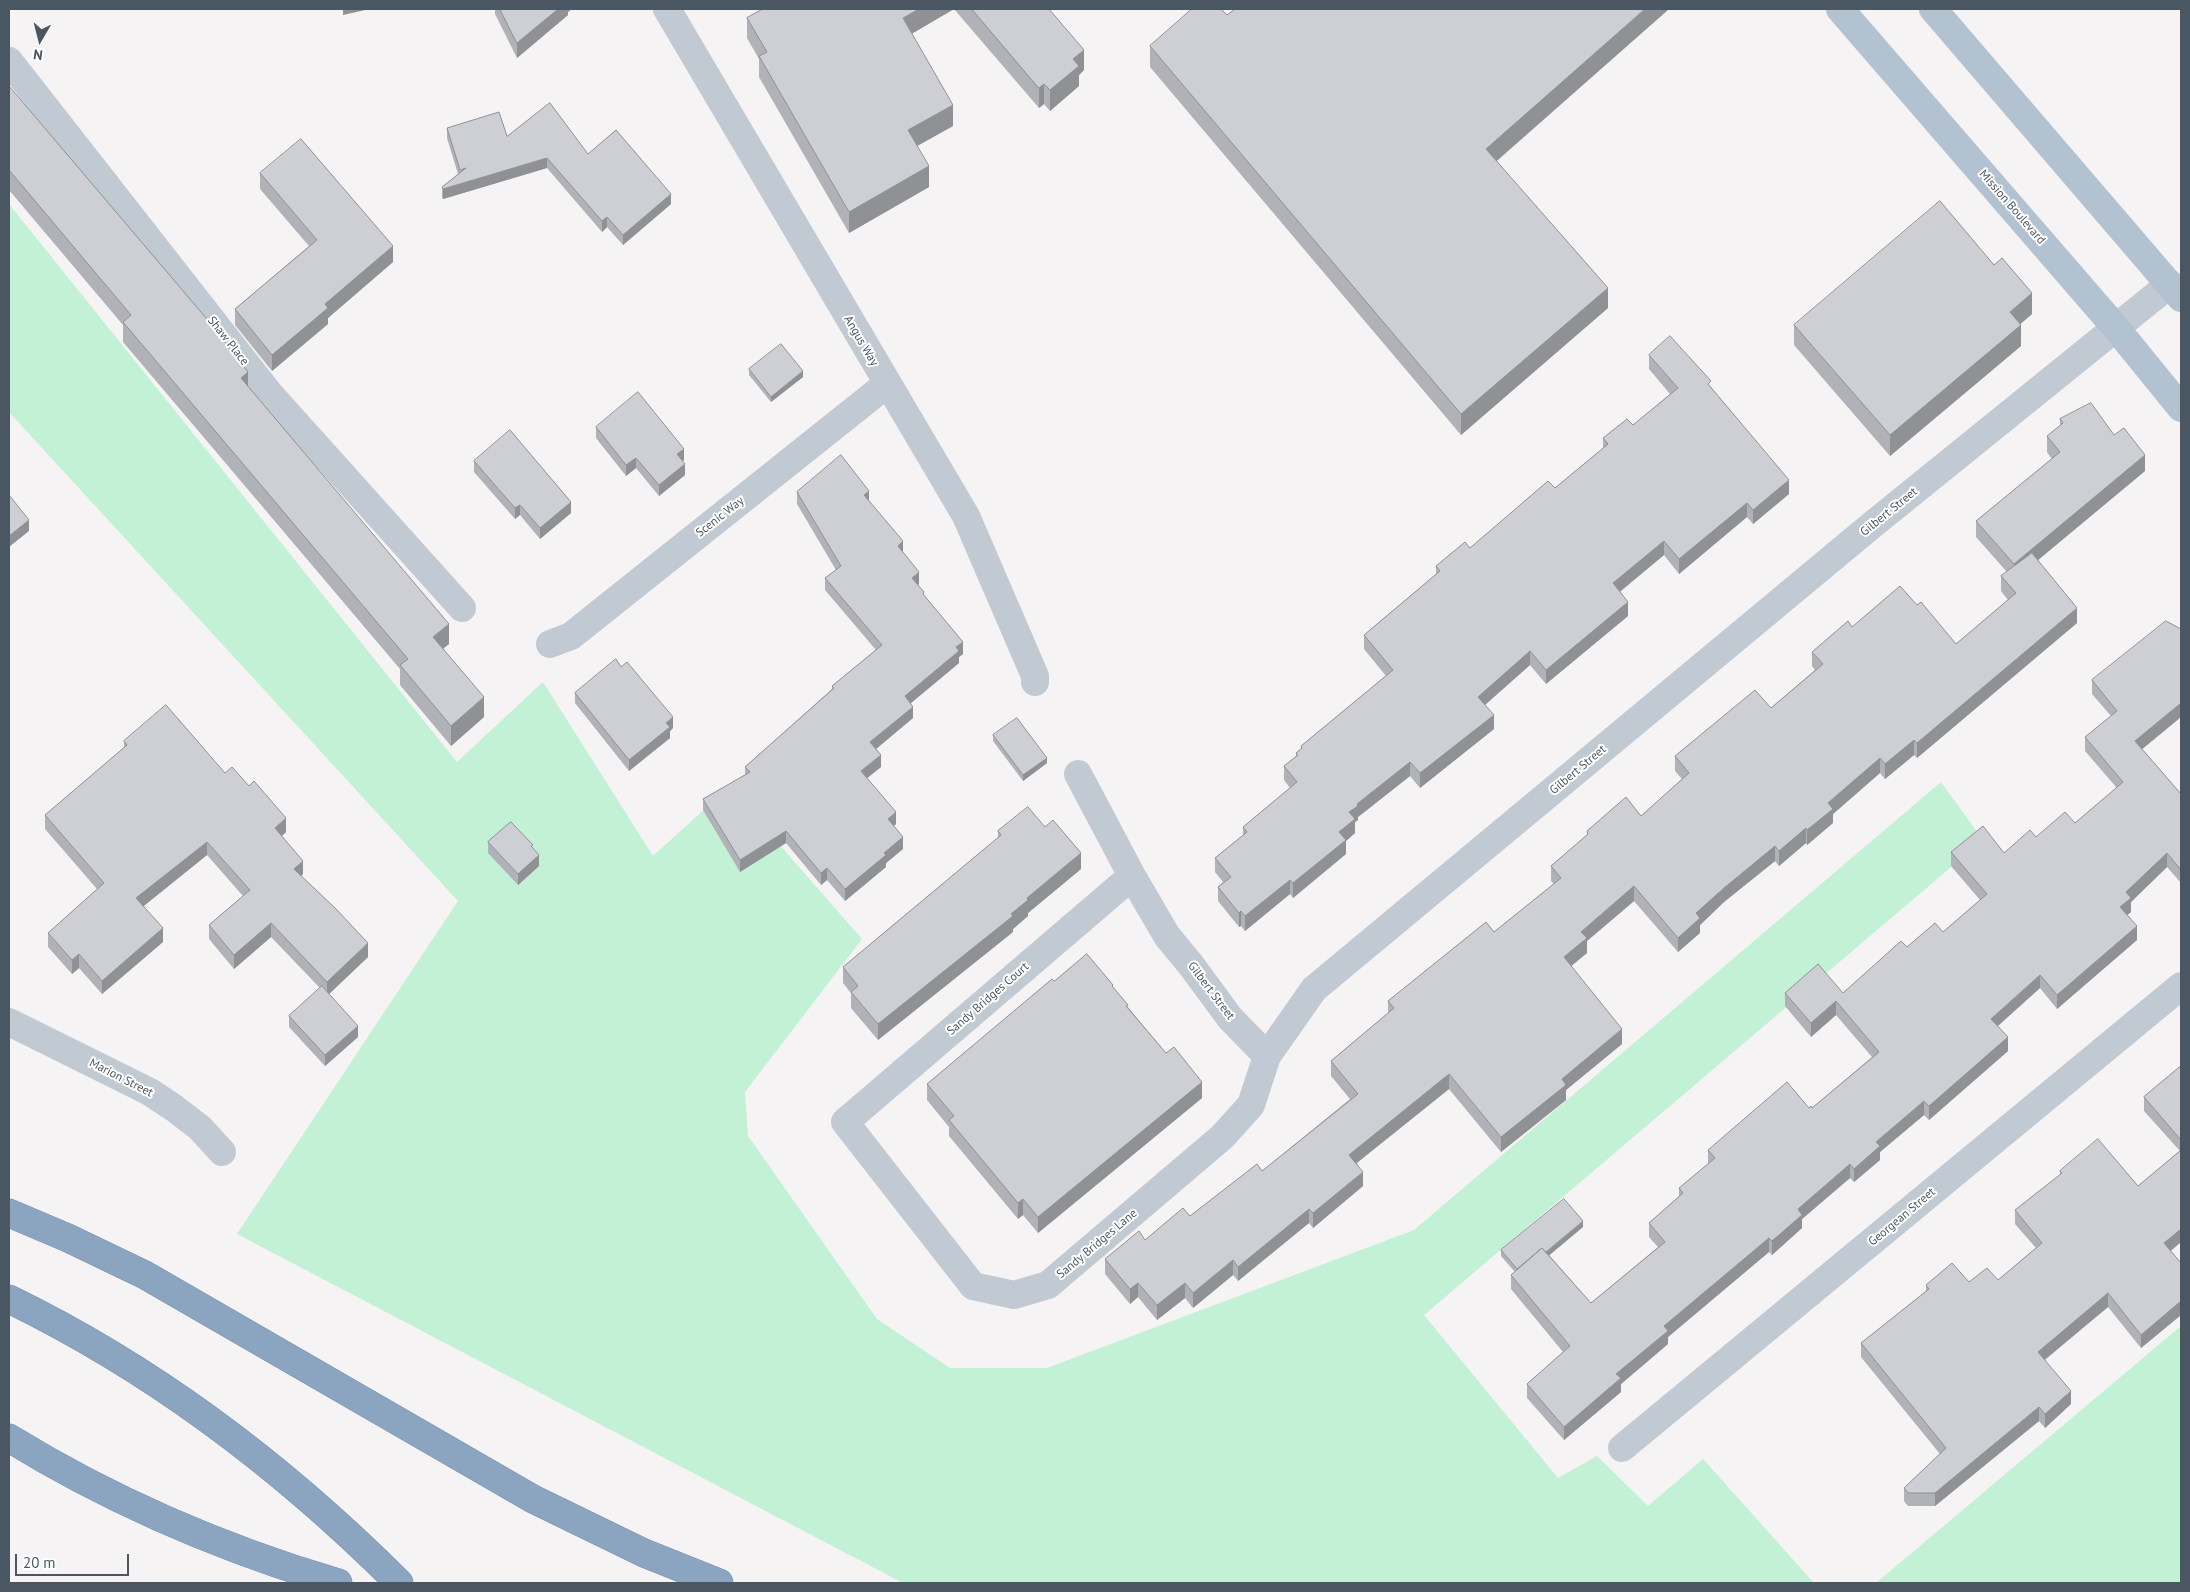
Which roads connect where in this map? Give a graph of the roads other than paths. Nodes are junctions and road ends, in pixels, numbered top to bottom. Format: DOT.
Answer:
graph roads {
  1 [pos="667,9"];
  2 [pos="1840,9"];
  3 [pos="1934,9"];
  4 [pos="9,61"];
  5 [pos="2176,291"];
  6 [pos="2116,328"];
  7 [pos="887,384"];
  8 [pos="2181,408"];
  9 [pos="462,608"];
  10 [pos="550,644"];
  11 [pos="1035,682"];
  12 [pos="1078,774"];
  13 [pos="1132,876"];
  14 [pos="2181,986"];
  15 [pos="9,1022"];
  16 [pos="1267,1056"];
  17 [pos="845,1122"];
  18 [pos="222,1152"];
  19 [pos="9,1213"];
  20 [pos="9,1299"];
  21 [pos="9,1438"];
  22 [pos="1622,1448"];
  23 [pos="338,1583"];
  24 [pos="399,1583"];
  25 [pos="719,1583"];
  1 -- 7 [label="street, Angus Way"];
  2 -- 6 [label="main road, Mission Boulevard"];
  3 -- 5 [label="main road"];
  4 -- 9 [label="street, Shaw Place"];
  5 -- 6 [label="street, Gilbert Street"];
  6 -- 8 [label="main road, Mission Boulevard"];
  6 -- 16 [label="street, Gilbert Street"];
  7 -- 10 [label="street, Scenic Way"];
  7 -- 11 [label="street, Angus Way"];
  12 -- 13 [label="street, Gilbert Street"];
  13 -- 16 [label="street, Gilbert Street"];
  13 -- 17 [label="street, Sandy Bridges Court"];
  14 -- 22 [label="street, Georgean Street"];
  15 -- 18 [label="street, Marion Street"];
  16 -- 17 [label="street, Sandy Bridges Lane"];
  19 -- 25 [label="highway"];
  20 -- 24 [label="highway"];
  21 -- 23 [label="highway"];
}
